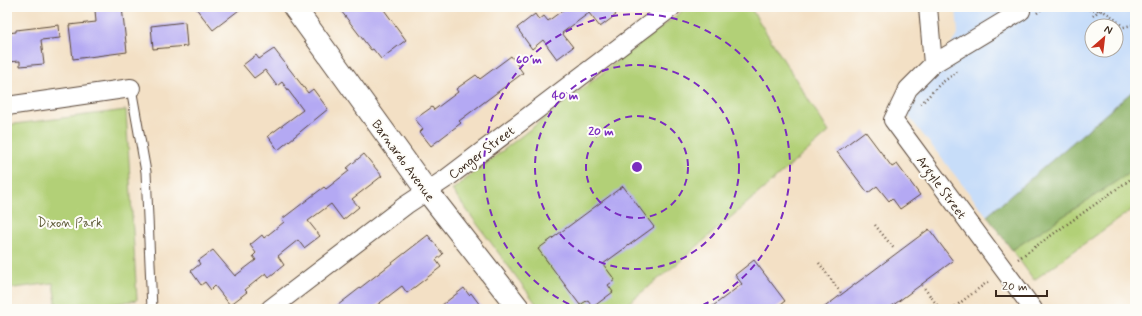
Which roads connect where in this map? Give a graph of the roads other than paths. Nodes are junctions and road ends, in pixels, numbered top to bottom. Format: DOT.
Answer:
graph roads {
  1 [pos="294,7"];
  2 [pos="672,7"];
  3 [pos="928,7"];
  4 [pos="1026,14"];
  5 [pos="933,64"];
  6 [pos="131,88"];
  7 [pos="7,106"];
  8 [pos="427,191"];
  9 [pos="516,308"];
  10 [pos="152,309"];
  11 [pos="270,309"];
  12 [pos="1033,309"];
  1 -- 8 [label="street, Barnardo Avenue"];
  2 -- 8 [label="street, Conger Street"];
  3 -- 5 [label="street"];
  4 -- 5 [label="street, Argyle Street"];
  5 -- 12 [label="street, Argyle Street"];
  6 -- 7 [label="street"];
  6 -- 10 [label="lane"];
  8 -- 9 [label="street, Barnardo Avenue"];
  8 -- 11 [label="street, Conger Street"];
}
